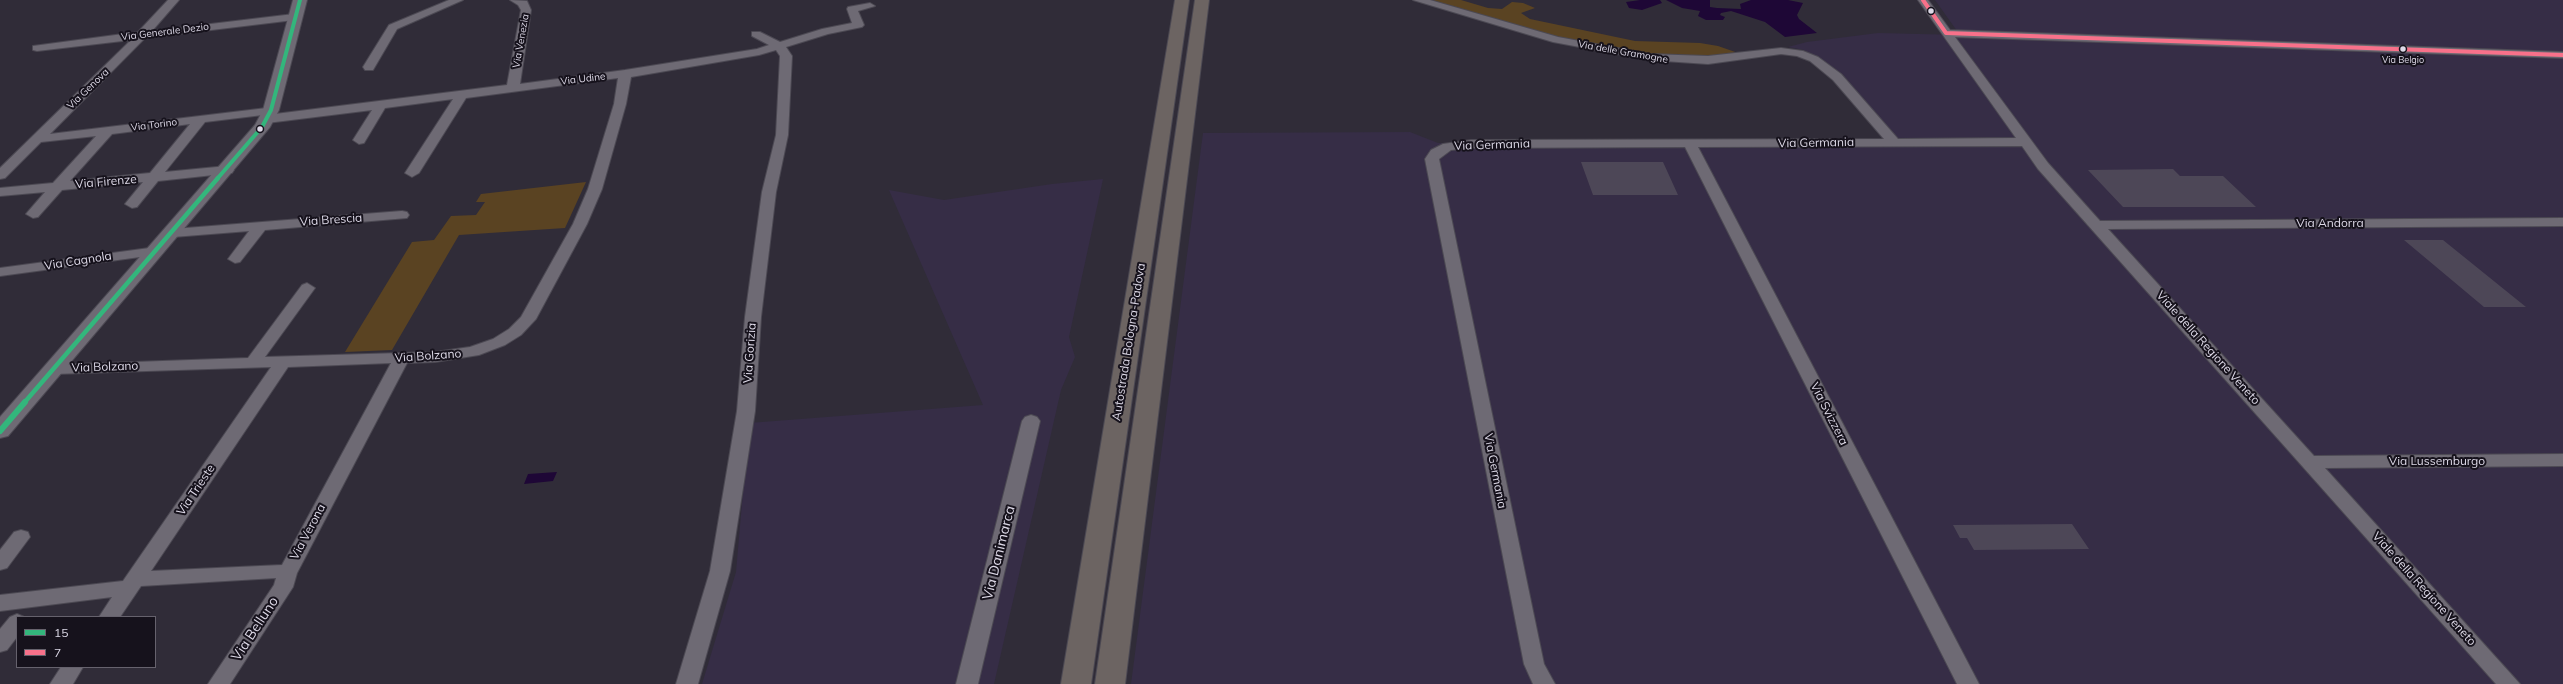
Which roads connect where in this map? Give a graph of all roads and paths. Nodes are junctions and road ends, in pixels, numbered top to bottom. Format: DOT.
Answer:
graph roads {
  1 [pos="174,0"];
  2 [pos="300,0"];
  3 [pos="458,0"];
  4 [pos="515,0"];
  5 [pos="1182,0"];
  6 [pos="1202,0"];
  7 [pos="1418,0"];
  8 [pos="1923,0"];
  9 [pos="870,6"];
  10 [pos="294,16"];
  11 [pos="756,34"];
  12 [pos="1946,34"];
  13 [pos="143,35"];
  14 [pos="779,46"];
  15 [pos="37,48"];
  16 [pos="2563,55"];
  17 [pos="369,67"];
  18 [pos="625,74"];
  19 [pos="513,88"];
  20 [pos="462,95"];
  21 [pos="381,106"];
  22 [pos="269,114"];
  23 [pos="201,120"];
  24 [pos="107,131"];
  25 [pos="37,138"];
  26 [pos="359,140"];
  27 [pos="1894,142"];
  28 [pos="2024,142"];
  29 [pos="1690,144"];
  30 [pos="227,170"];
  31 [pos="412,173"];
  32 [pos="0,175"];
  33 [pos="154,177"];
  34 [pos="58,186"];
  35 [pos="0,192"];
  36 [pos="132,204"];
  37 [pos="33,214"];
  38 [pos="402,215"];
  39 [pos="2563,222"];
  40 [pos="2096,225"];
  41 [pos="261,226"];
  42 [pos="173,232"];
  43 [pos="157,251"];
  44 [pos="235,259"];
  45 [pos="0,272"];
  46 [pos="307,288"];
  47 [pos="402,358"];
  48 [pos="283,362"];
  49 [pos="253,363"];
  50 [pos="54,369"];
  51 [pos="1031,421"];
  52 [pos="0,431"];
  53 [pos="2563,460"];
  54 [pos="2311,462"];
  55 [pos="20,537"];
  56 [pos="0,563"];
  57 [pos="287,572"];
  58 [pos="133,584"];
  59 [pos="36,597"];
  60 [pos="0,603"];
  61 [pos="22,616"];
  62 [pos="109,616"];
  63 [pos="16,623"];
  64 [pos="0,644"];
  65 [pos="72,668"];
  66 [pos="60,684"];
  67 [pos="219,684"];
  68 [pos="687,684"];
  69 [pos="968,684"];
  70 [pos="1076,684"];
  71 [pos="1110,684"];
  72 [pos="1544,684"];
  73 [pos="1968,684"];
  74 [pos="2508,684"];
  1 -- 13 [label="street, Via Genova"];
  2 -- 10 [label="street"];
  3 -- 17 [label="street"];
  4 -- 19 [label="street, Via Venezia"];
  5 -- 70 [label="highway, Autostrada Bologna-Padova"];
  6 -- 71 [label="highway, Autostrada Bologna-Padova"];
  7 -- 27 [label="street, Via delle Gramogne"];
  8 -- 12 [label="street, Viale della Regione Veneto"];
  9 -- 14 [label="street, Via Udine"];
  10 -- 13 [label="street, Via Generale Dezio"];
  10 -- 22 [label="street"];
  11 -- 14 [label="street"];
  12 -- 16 [label="street"];
  12 -- 28 [label="street, Viale della Regione Veneto"];
  13 -- 15 [label="street, Via Generale Dezio"];
  13 -- 25 [label="street, Via Genova"];
  14 -- 18 [label="street, Via Udine"];
  14 -- 68 [label="street, Via Gorizia"];
  18 -- 19 [label="street, Via Udine"];
  18 -- 47 [label="street, Via Bolzano"];
  19 -- 20 [label="street, Via Udine"];
  20 -- 21 [label="street, Via Udine"];
  20 -- 31 [label="street"];
  21 -- 22 [label="street, Via Udine"];
  21 -- 26 [label="street"];
  22 -- 23 [label="street, Via Torino"];
  22 -- 30 [label="street"];
  23 -- 24 [label="street, Via Torino"];
  23 -- 33 [label="street, Via Torino"];
  24 -- 25 [label="street, Via Torino"];
  24 -- 34 [label="street"];
  25 -- 32 [label="street, Via Genova"];
  27 -- 28 [label="street, Via Germania"];
  27 -- 29 [label="street, Via Germania"];
  28 -- 40 [label="street, Viale della Regione Veneto"];
  29 -- 72 [label="street, Via Germania"];
  29 -- 73 [label="street, Via Svizzera"];
  30 -- 33 [label="street, Via Firenze"];
  30 -- 42 [label="street"];
  33 -- 34 [label="street, Via Firenze"];
  33 -- 36 [label="street, Via Firenze"];
  34 -- 35 [label="street, Via Firenze"];
  34 -- 37 [label="street, Via Firenze"];
  38 -- 41 [label="street, Via Brescia"];
  39 -- 40 [label="street, Via Andorra"];
  40 -- 54 [label="street, Viale della Regione Veneto"];
  41 -- 42 [label="street, Via Brescia"];
  41 -- 44 [label="street"];
  42 -- 43 [label="street"];
  43 -- 45 [label="street, Via Cagnola"];
  43 -- 50 [label="street"];
  46 -- 49 [label="street"];
  47 -- 48 [label="street, Via Bolzano"];
  47 -- 57 [label="street, Via Verona"];
  48 -- 49 [label="street, Via Bolzano"];
  48 -- 58 [label="street, Via Trieste"];
  49 -- 50 [label="street, Via Bolzano"];
  50 -- 52 [label="street"];
  51 -- 69 [label="street, Via Danimarca"];
  53 -- 54 [label="street, Via Lussemburgo"];
  54 -- 74 [label="street, Viale della Regione Veneto"];
  55 -- 56 [label="street"];
  57 -- 58 [label="street, Via Verona"];
  57 -- 67 [label="street, Via Belluno"];
  58 -- 59 [label="street, Via Verona"];
  58 -- 62 [label="street, Via Trieste"];
  59 -- 60 [label="street, Via Verona"];
  59 -- 61 [label="street"];
  63 -- 64 [label="street"];
  65 -- 66 [label="street"];
}
